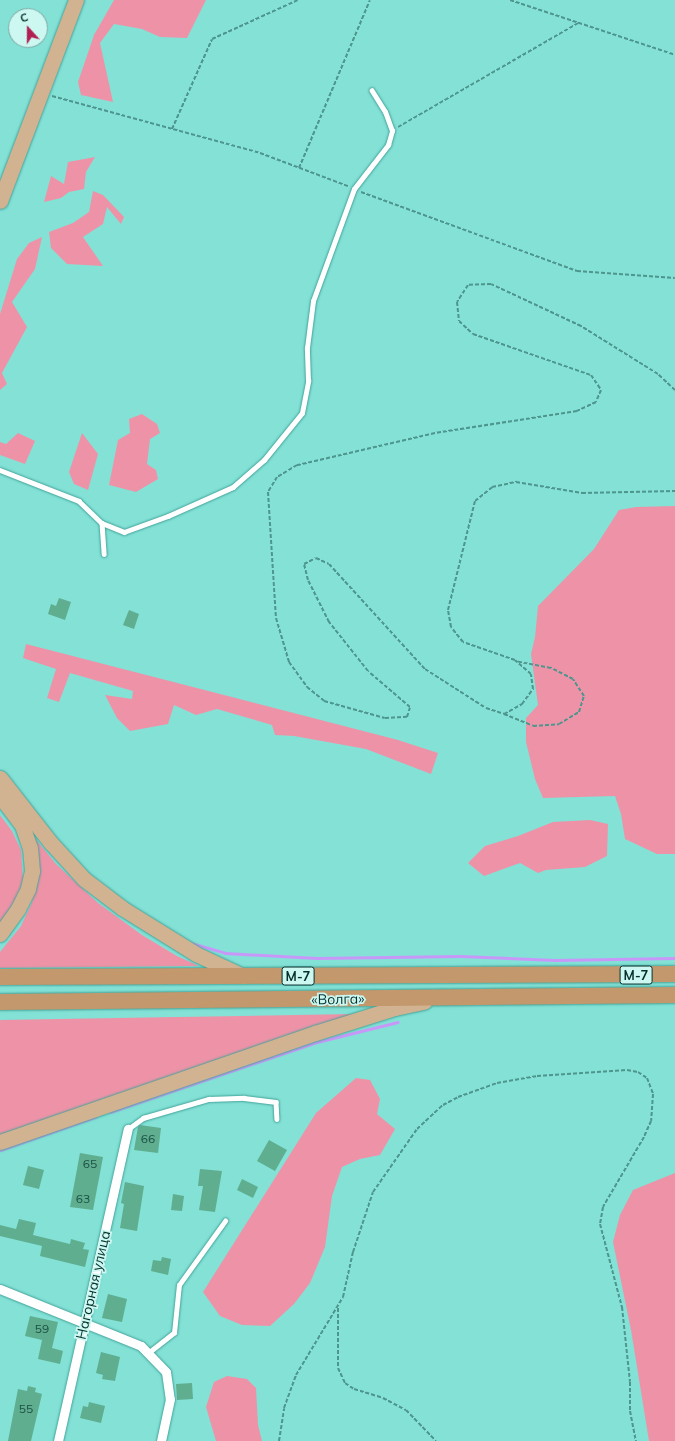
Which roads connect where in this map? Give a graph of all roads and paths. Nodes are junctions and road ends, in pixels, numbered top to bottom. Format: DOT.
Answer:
graph roads {
  1 [pos="76,0"];
  2 [pos="298,0"];
  3 [pos="370,0"];
  4 [pos="510,0"];
  5 [pos="578,22"];
  6 [pos="675,55"];
  7 [pos="372,90"];
  8 [pos="172,129"];
  9 [pos="392,131"];
  10 [pos="299,168"];
  11 [pos="0,201"];
  12 [pos="675,390"];
  13 [pos="0,470"];
  14 [pos="675,491"];
  15 [pos="102,523"];
  16 [pos="104,554"];
  17 [pos="515,660"];
  18 [pos="504,714"];
  19 [pos="0,778"];
  20 [pos="0,796"];
  21 [pos="0,934"];
  22 [pos="675,974"];
  23 [pos="243,976"];
  24 [pos="0,977"];
  25 [pos="675,995"];
  26 [pos="446,998"];
  27 [pos="0,1002"];
  28 [pos="277,1119"];
  29 [pos="128,1129"];
  30 [pos="0,1142"];
  31 [pos="225,1221"];
  32 [pos="0,1289"];
  33 [pos="338,1308"];
  34 [pos="85,1323"];
  35 [pos="148,1353"];
  36 [pos="634,1436"];
  37 [pos="58,1441"];
  38 [pos="161,1441"];
  39 [pos="279,1441"];
  40 [pos="436,1441"];
  41 [pos="632,1441"];
  42 [pos="636,1441"];
  1 -- 11 [label="main road"];
  2 -- 8 [label="path"];
  3 -- 10 [label="path"];
  4 -- 5 [label="path"];
  5 -- 6 [label="path"];
  5 -- 9 [label="path"];
  7 -- 9 [label="lane"];
  9 -- 15 [label="lane"];
  12 -- 18 [label="path"];
  13 -- 15 [label="lane"];
  14 -- 17 [label="path"];
  15 -- 16 [label="lane"];
  17 -- 18 [label="path"];
  17 -- 18 [label="path"];
  19 -- 23 [label="main road"];
  20 -- 21 [label="main road"];
  22 -- 23 [label="highway, «Волга» / М-7"];
  23 -- 24 [label="highway, «Волга» / М-7"];
  25 -- 26 [label="highway, «Волга» / М-7"];
  26 -- 27 [label="highway, «Волга» / М-7"];
  26 -- 30 [label="main road"];
  28 -- 29 [label="lane"];
  29 -- 34 [label="street, Нагорная улица"];
  31 -- 35 [label="lane"];
  32 -- 34 [label="street"];
  33 -- 36 [label="path"];
  33 -- 39 [label="path"];
  33 -- 40 [label="path"];
  34 -- 35 [label="street"];
  34 -- 37 [label="street, Нагорная улица"];
  35 -- 38 [label="street"];
  36 -- 41 [label="path"];
  36 -- 42 [label="path"];
}
